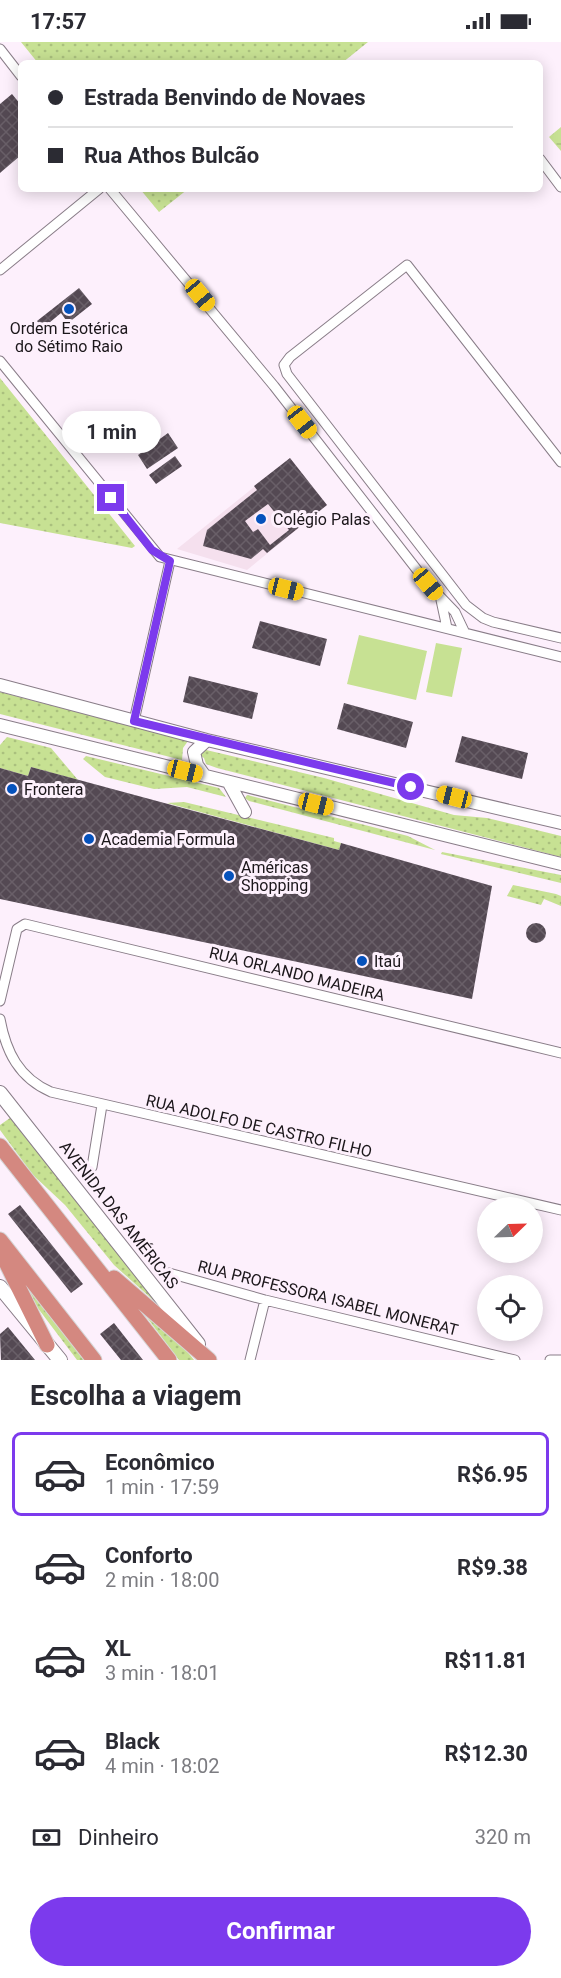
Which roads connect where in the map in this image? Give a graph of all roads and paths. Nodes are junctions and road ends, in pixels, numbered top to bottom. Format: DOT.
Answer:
graph roads {
  1 [pos="0,49"];
  2 [pos="18,72"];
  3 [pos="543,163"];
  4 [pos="561,187"];
  5 [pos="95,192"];
  6 [pos="112,192"];
  7 [pos="0,270"];
  8 [pos="0,361"];
  9 [pos="561,462"];
  10 [pos="170,561"];
  11 [pos="441,600"];
  12 [pos="447,628"];
  13 [pos="464,631"];
  14 [pos="561,638"];
  15 [pos="561,657"];
  16 [pos="0,685"];
  17 [pos="134,721"];
  18 [pos="0,725"];
  19 [pos="207,740"];
  20 [pos="205,776"];
  21 [pos="229,783"];
  22 [pos="245,812"];
  23 [pos="561,823"];
  24 [pos="561,864"];
  25 [pos="0,1001"];
  26 [pos="0,1019"];
  27 [pos="561,1053"];
  28 [pos="0,1093"];
  29 [pos="102,1105"];
  30 [pos="0,1146"];
  31 [pos="92,1167"];
  32 [pos="556,1210"];
  33 [pos="561,1216"];
  34 [pos="0,1240"];
  35 [pos="0,1250"];
  36 [pos="90,1257"];
  37 [pos="169,1273"];
  38 [pos="0,1287"];
  39 [pos="265,1300"];
  40 [pos="47,1345"];
  41 [pos="561,1359"];
  42 [pos="60,1360"];
  43 [pos="94,1360"];
  44 [pos="170,1360"];
  45 [pos="210,1360"];
  46 [pos="250,1360"];
  47 [pos="515,1360"];
  48 [pos="550,1360"];
  1 -- 2 [label="street"];
  3 -- 4 [label="street"];
  5 -- 7 [label="street"];
  6 -- 11 [label="street"];
  8 -- 10 [label="street"];
  9 -- 14 [label="street"];
  10 -- 12 [label="street"];
  10 -- 17 [label="street"];
  11 -- 12 [label="street"];
  11 -- 13 [label="street"];
  12 -- 13 [label="street"];
  13 -- 15 [label="street"];
  16 -- 17 [label="street"];
  17 -- 19 [label="street"];
  18 -- 20 [label="street"];
  19 -- 20 [label="street"];
  19 -- 23 [label="street"];
  20 -- 21 [label="street"];
  21 -- 22 [label="street"];
  21 -- 24 [label="street"];
  25 -- 27 [label="street, RUA ORLANDO MADEIRA"];
  26 -- 29 [label="street, RUA ADOLFO DE CASTRO FILHO"];
  28 -- 45 [label="main road, AVENIDA DAS AMÉRICAS"];
  29 -- 31 [label="street"];
  29 -- 32 [label="street, RUA ADOLFO DE CASTRO FILHO"];
  30 -- 36 [label="highway"];
  32 -- 33 [label="street, RUA ADOLFO DE CASTRO FILHO"];
  34 -- 43 [label="highway"];
  35 -- 40 [label="highway"];
  36 -- 44 [label="highway"];
  36 -- 45 [label="highway"];
  37 -- 39 [label="street, RUA PROFESSORA ISABEL MONERAT"];
  38 -- 40 [label="main road"];
  39 -- 46 [label="street"];
  39 -- 47 [label="street, RUA PROFESSORA ISABEL MONERAT"];
  40 -- 42 [label="main road"];
  41 -- 48 [label="street"];
}
